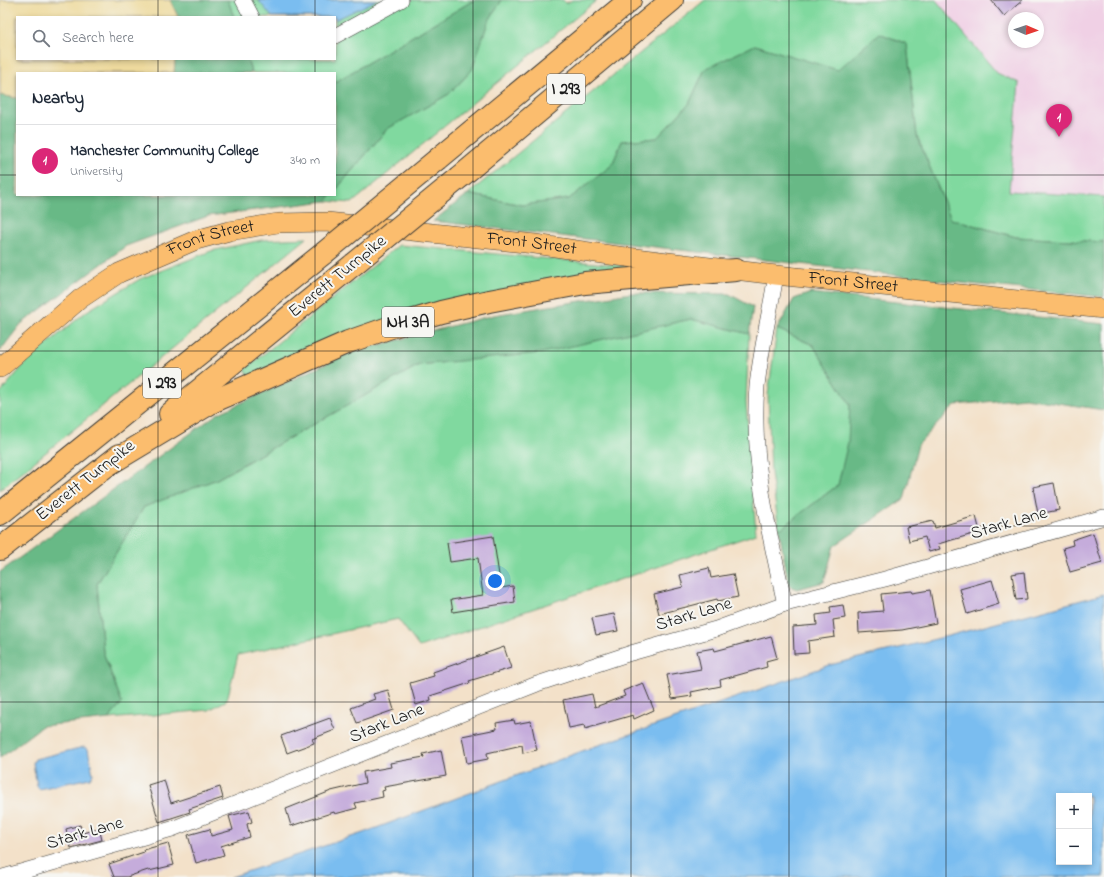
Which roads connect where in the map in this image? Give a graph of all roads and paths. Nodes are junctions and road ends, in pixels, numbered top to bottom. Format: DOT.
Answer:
graph roads {
  1 [pos="243,0"];
  2 [pos="401,0"];
  3 [pos="630,0"];
  4 [pos="672,0"];
  5 [pos="251,16"];
  6 [pos="336,35"];
  7 [pos="736,270"];
  8 [pos="776,275"];
  9 [pos="1104,309"];
  10 [pos="0,368"];
  11 [pos="109,464"];
  12 [pos="0,514"];
  13 [pos="1104,517"];
  14 [pos="0,549"];
  15 [pos="785,604"];
  16 [pos="3,877"];
  1 -- 5 [label="street"];
  2 -- 6 [label="street"];
  3 -- 12 [label="highway, Everett Turnpike / I 293, bridge"];
  4 -- 11 [label="highway, Everett Turnpike / I 293, bridge"];
  7 -- 8 [label="main road, Front Street / NH 3A"];
  7 -- 10 [label="main road, Front Street / NH 3A"];
  7 -- 11 [label="highway, NH 3A"];
  8 -- 9 [label="main road, Front Street / NH 3A"];
  8 -- 15 [label="street"];
  11 -- 14 [label="highway, Everett Turnpike / I 293"];
  13 -- 15 [label="street, Stark Lane"];
  15 -- 16 [label="street, Stark Lane"];
}
